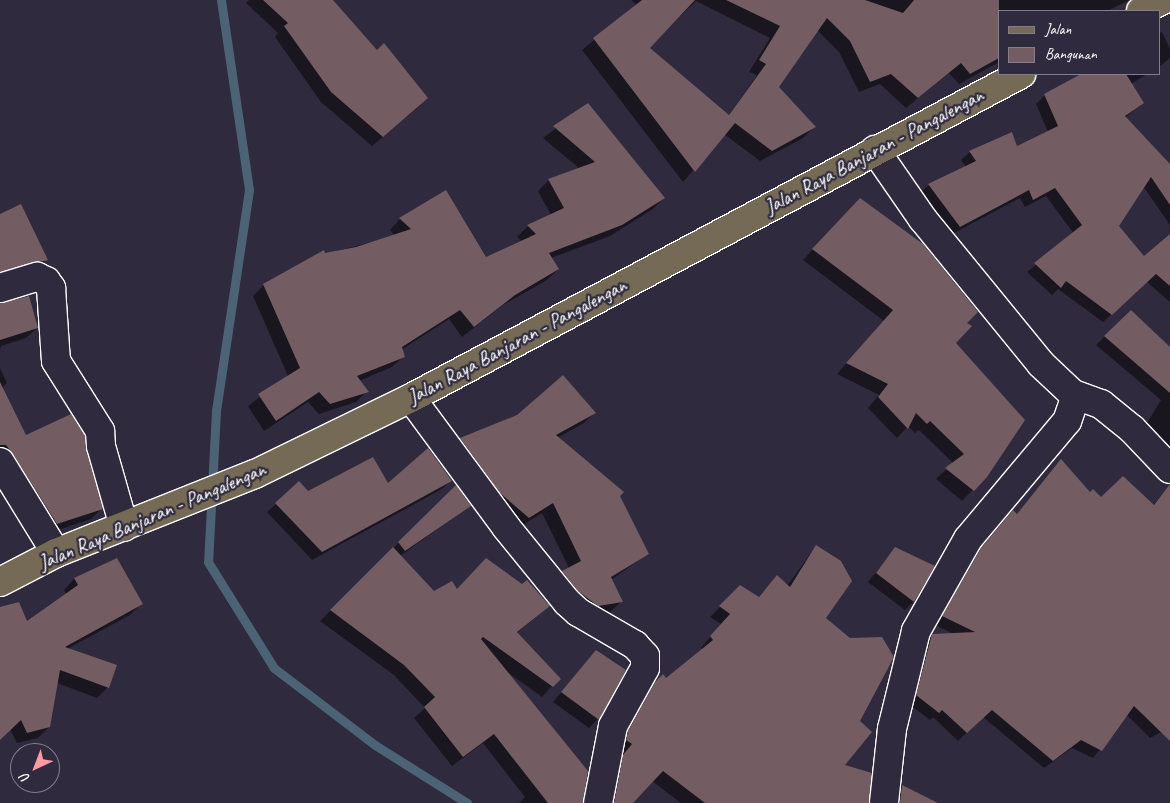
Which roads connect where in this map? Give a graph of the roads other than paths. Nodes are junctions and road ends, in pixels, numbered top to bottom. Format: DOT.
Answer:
graph roads {
  1 [pos="1163,0"];
  2 [pos="1143,10"];
  3 [pos="1019,75"];
  4 [pos="875,150"];
  5 [pos="0,288"];
  6 [pos="1073,394"];
  7 [pos="411,398"];
  8 [pos="0,462"];
  9 [pos="1170,469"];
  10 [pos="128,525"];
  11 [pos="56,553"];
  12 [pos="0,582"];
  13 [pos="598,803"];
  14 [pos="884,803"];
  1 -- 2 [label="main road"];
  3 -- 4 [label="main road, Jalan Raya Banjaran - Pangalengan"];
  4 -- 6 [label="street"];
  4 -- 7 [label="main road, Jalan Raya Banjaran - Pangalengan"];
  5 -- 10 [label="street"];
  6 -- 9 [label="street"];
  6 -- 14 [label="street"];
  7 -- 10 [label="main road, Jalan Raya Banjaran - Pangalengan"];
  7 -- 13 [label="street"];
  8 -- 11 [label="street"];
  10 -- 11 [label="main road, Jalan Raya Banjaran - Pangalengan"];
  11 -- 12 [label="main road, Jalan Raya Banjaran - Pangalengan"];
}
